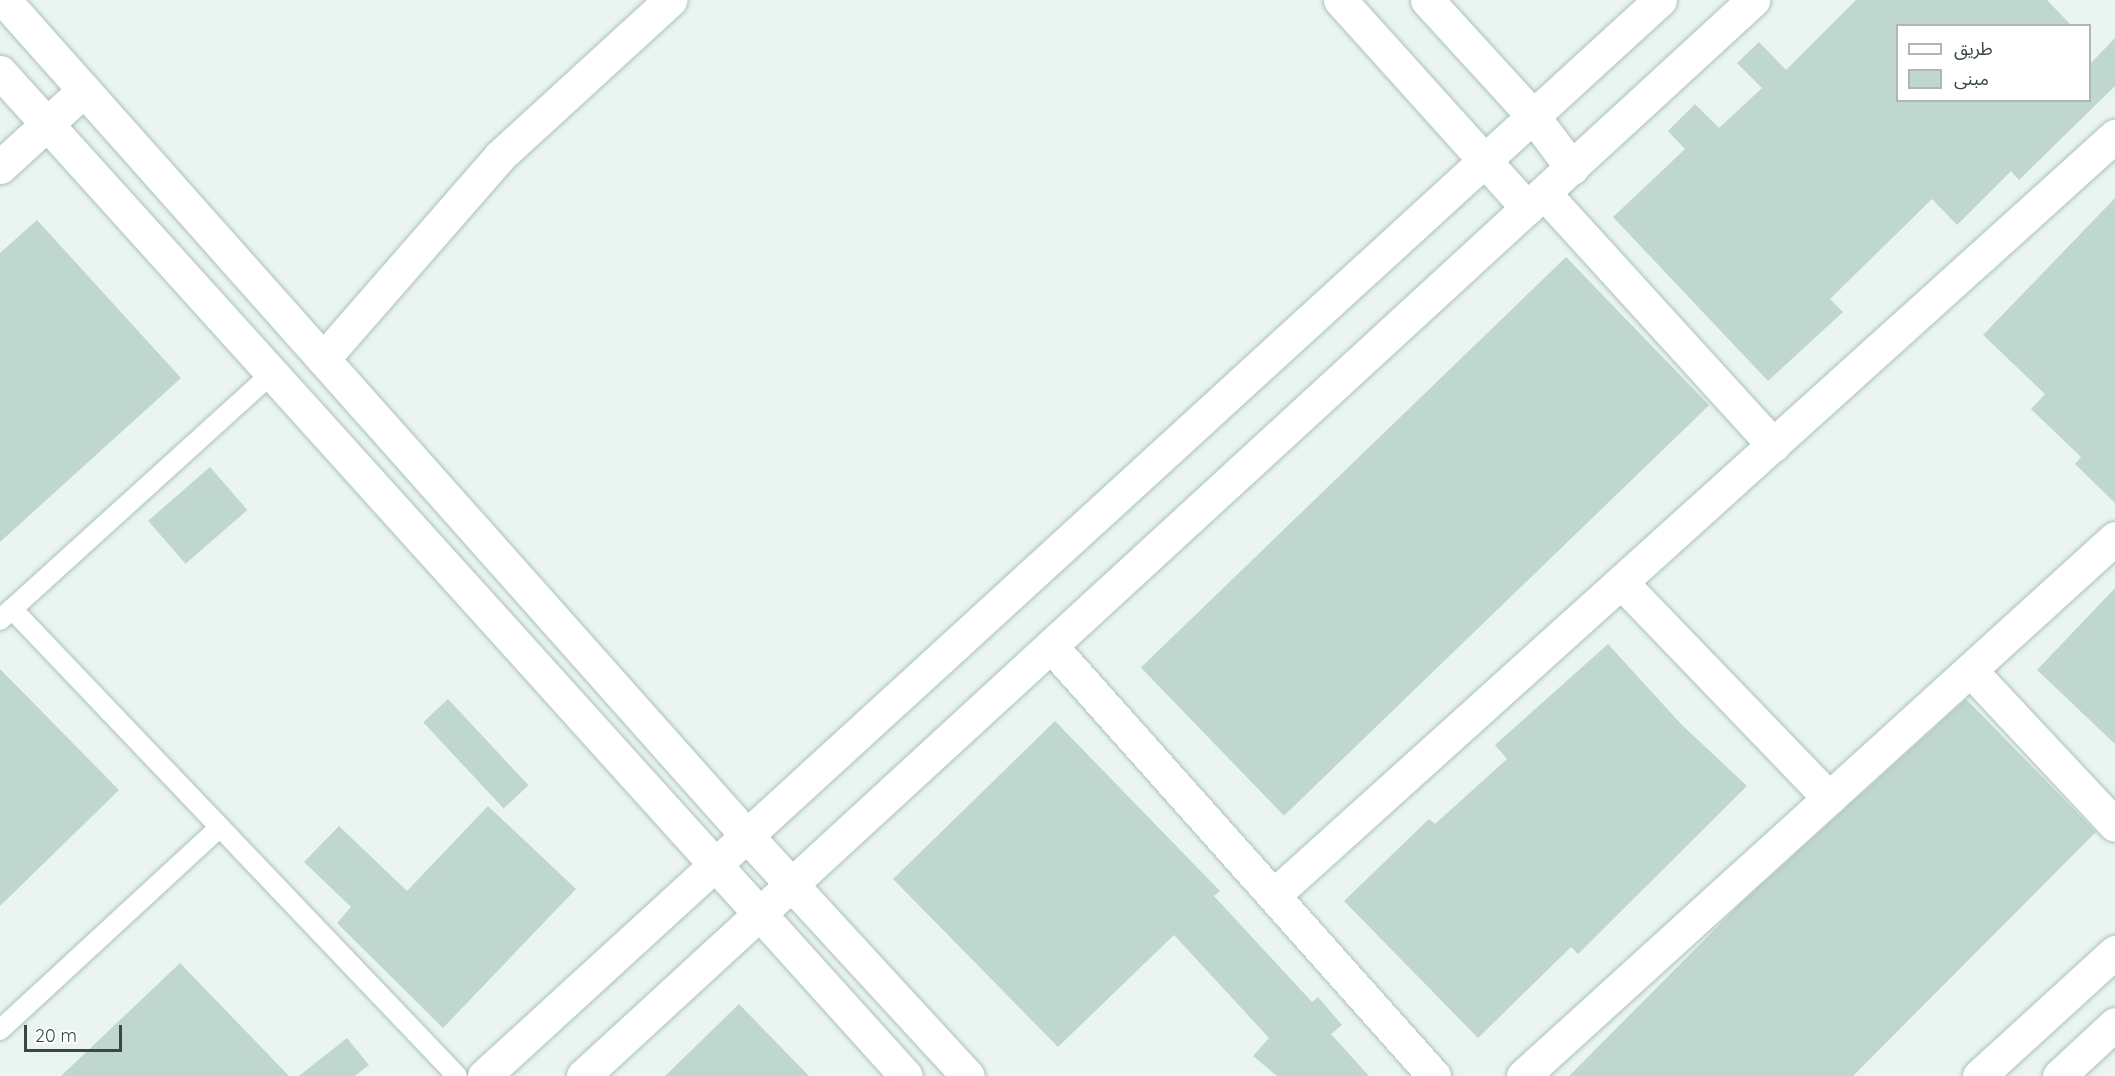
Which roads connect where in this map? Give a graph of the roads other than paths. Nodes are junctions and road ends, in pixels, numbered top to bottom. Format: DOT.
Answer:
graph roads {
  1 [pos="4,0"];
  2 [pos="670,0"];
  3 [pos="1340,0"];
  4 [pos="1427,0"];
  5 [pos="1660,0"];
  6 [pos="1753,0"];
  7 [pos="43,43"];
  8 [pos="5,88"];
  9 [pos="84,90"];
  10 [pos="1533,116"];
  11 [pos="47,124"];
  12 [pos="2115,136"];
  13 [pos="1485,161"];
  14 [pos="0,167"];
  15 [pos="1572,168"];
  16 [pos="1536,200"];
  17 [pos="323,359"];
  18 [pos="272,374"];
  19 [pos="1773,445"];
  20 [pos="2115,538"];
  21 [pos="1621,582"];
  22 [pos="6,614"];
  23 [pos="1051,646"];
  24 [pos="1970,670"];
  25 [pos="1829,798"];
  26 [pos="2115,825"];
  27 [pos="220,827"];
  28 [pos="747,836"];
  29 [pos="715,865"];
  30 [pos="792,884"];
  31 [pos="1275,895"];
  32 [pos="760,913"];
  33 [pos="2115,952"];
  34 [pos="2115,1024"];
  35 [pos="0,1030"];
  36 [pos="457,1076"];
  37 [pos="484,1076"];
  38 [pos="583,1076"];
  39 [pos="906,1076"];
  40 [pos="968,1076"];
  41 [pos="1434,1076"];
  42 [pos="1523,1076"];
  43 [pos="1979,1076"];
  44 [pos="2059,1076"];
  1 -- 7 [label="street"];
  2 -- 17 [label="street"];
  3 -- 13 [label="street"];
  4 -- 10 [label="street"];
  5 -- 10 [label="street"];
  6 -- 15 [label="street"];
  7 -- 8 [label="street"];
  7 -- 9 [label="street"];
  8 -- 11 [label="street"];
  9 -- 11 [label="street"];
  9 -- 17 [label="street"];
  10 -- 13 [label="street"];
  10 -- 15 [label="street"];
  11 -- 14 [label="street"];
  11 -- 18 [label="street"];
  12 -- 19 [label="street"];
  13 -- 16 [label="street"];
  13 -- 28 [label="street"];
  15 -- 16 [label="street"];
  16 -- 19 [label="street"];
  16 -- 23 [label="street"];
  17 -- 28 [label="street"];
  18 -- 22 [label="lane"];
  18 -- 29 [label="street"];
  19 -- 21 [label="street"];
  20 -- 24 [label="street"];
  21 -- 25 [label="street"];
  21 -- 31 [label="street"];
  22 -- 27 [label="lane"];
  23 -- 30 [label="street"];
  23 -- 31 [label="street"];
  24 -- 25 [label="street"];
  24 -- 26 [label="street"];
  25 -- 42 [label="street"];
  27 -- 35 [label="lane"];
  27 -- 36 [label="lane"];
  28 -- 29 [label="street"];
  28 -- 30 [label="street"];
  29 -- 32 [label="street"];
  29 -- 37 [label="street"];
  30 -- 32 [label="street"];
  30 -- 40 [label="street"];
  31 -- 41 [label="street"];
  32 -- 38 [label="street"];
  32 -- 39 [label="street"];
  33 -- 43 [label="street"];
  34 -- 44 [label="street"];
}
